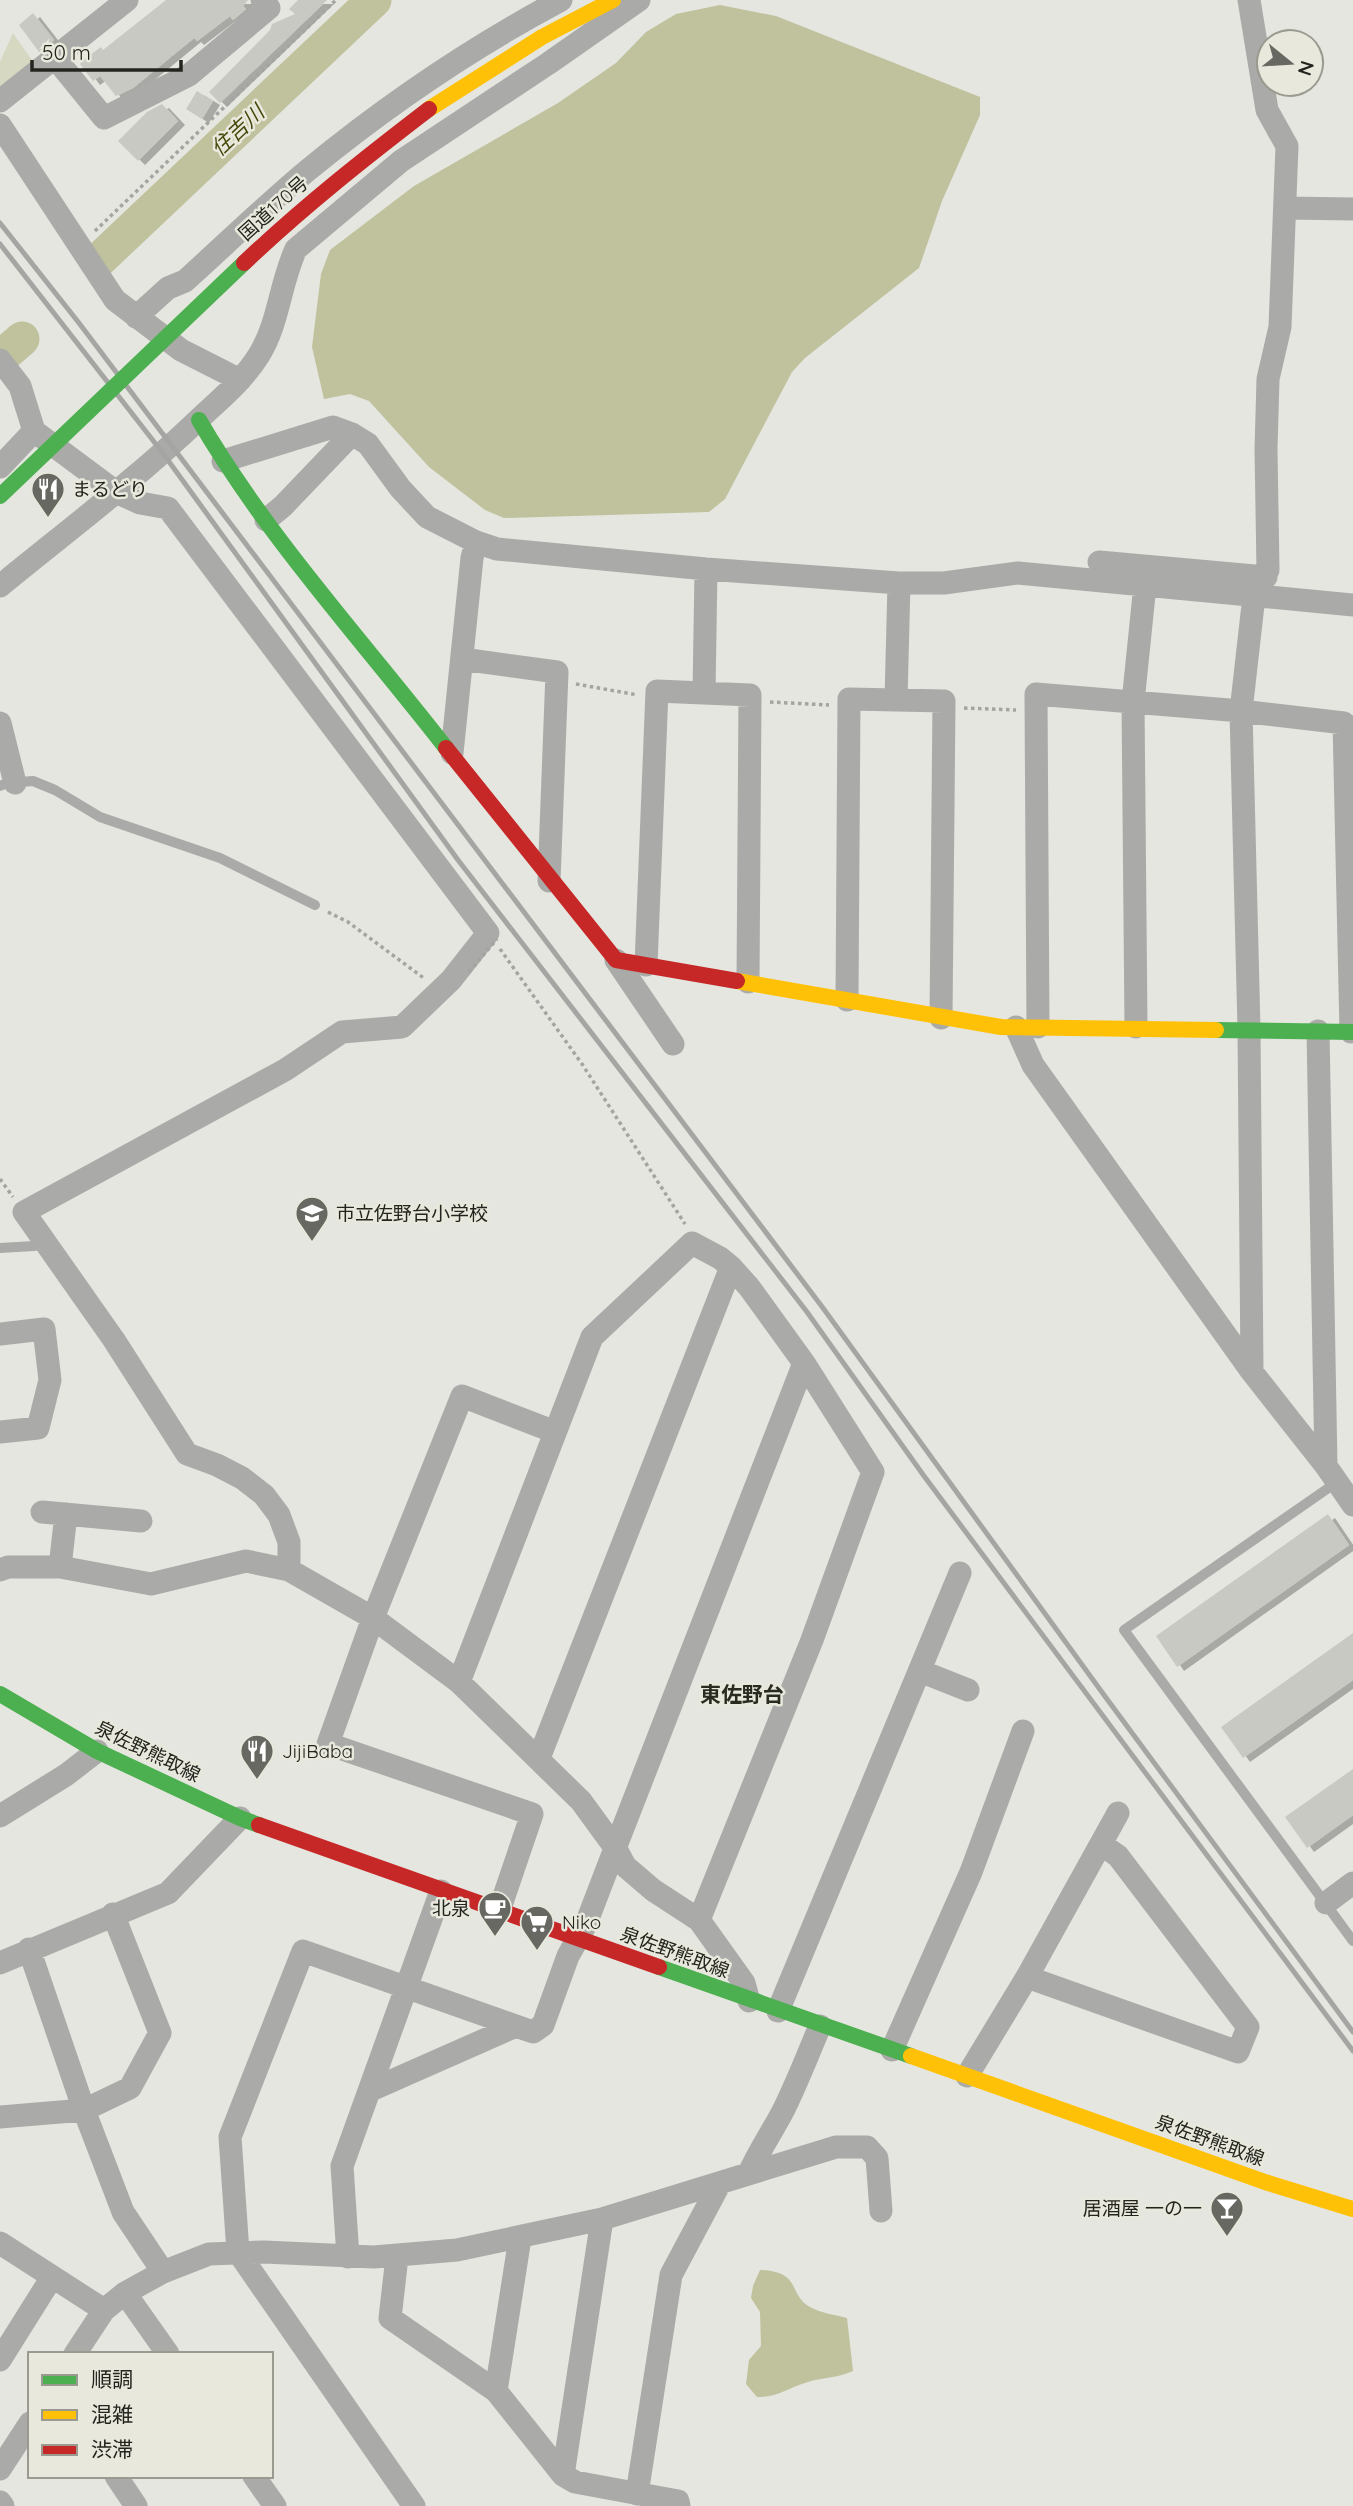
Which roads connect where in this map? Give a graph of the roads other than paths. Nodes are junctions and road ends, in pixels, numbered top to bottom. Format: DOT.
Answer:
graph roads {
  1 [pos="127,0"];
  2 [pos="262,0"];
  3 [pos="561,0"];
  4 [pos="613,0"];
  5 [pos="639,0"];
  6 [pos="1249,0"];
  7 [pos="56,59"];
  8 [pos="0,101"];
  9 [pos="0,125"];
  10 [pos="1286,208"];
  11 [pos="1353,209"];
  12 [pos="136,317"];
  13 [pos="6,366"];
  14 [pos="240,380"];
  15 [pos="199,419"];
  16 [pos="34,431"];
  17 [pos="352,434"];
  18 [pos="223,461"];
  19 [pos="0,467"];
  20 [pos="116,492"];
  21 [pos="0,496"];
  22 [pos="266,520"];
  23 [pos="476,542"];
  24 [pos="1099,562"];
  25 [pos="706,569"];
  26 [pos="899,583"];
  27 [pos="1145,585"];
  28 [pos="0,586"];
  29 [pos="1260,586"];
  30 [pos="1353,605"];
  31 [pos="461,659"];
  32 [pos="704,692"];
  33 [pos="895,700"];
  34 [pos="1133,702"];
  35 [pos="1241,711"];
  36 [pos="0,723"];
  37 [pos="452,753"];
  38 [pos="7,784"];
  39 [pos="549,881"];
  40 [pos="315,905"];
  41 [pos="616,960"];
  42 [pos="646,965"];
  43 [pos="748,982"];
  44 [pos="847,1000"];
  45 [pos="941,1018"];
  46 [pos="1027,1027"];
  47 [pos="1136,1027"];
  48 [pos="1248,1029"];
  49 [pos="1318,1031"];
  50 [pos="1352,1032"];
  51 [pos="673,1044"];
  52 [pos="45,1242"];
  53 [pos="0,1248"];
  54 [pos="731,1267"];
  55 [pos="0,1334"];
  56 [pos="804,1363"];
  57 [pos="1252,1372"];
  58 [pos="0,1432"];
  59 [pos="555,1432"];
  60 [pos="1331,1474"];
  61 [pos="1353,1505"];
  62 [pos="42,1512"];
  63 [pos="66,1514"];
  64 [pos="141,1521"];
  65 [pos="60,1567"];
  66 [pos="0,1570"];
  67 [pos="289,1570"];
  68 [pos="960,1573"];
  69 [pos="373,1618"];
  70 [pos="920,1671"];
  71 [pos="459,1682"];
  72 [pos="968,1690"];
  73 [pos="0,1694"];
  74 [pos="1023,1731"];
  75 [pos="97,1751"];
  76 [pos="539,1758"];
  77 [pos="1118,1813"];
  78 [pos="0,1816"];
  79 [pos="240,1818"];
  80 [pos="1101,1844"];
  81 [pos="616,1849"];
  82 [pos="1353,1883"];
  83 [pos="441,1891"];
  84 [pos="1326,1903"];
  85 [pos="499,1911"];
  86 [pos="113,1914"];
  87 [pos="699,1920"];
  88 [pos="577,1940"];
  89 [pos="1353,1941"];
  90 [pos="29,1949"];
  91 [pos="0,1963"];
  92 [pos="1027,1977"];
  93 [pos="407,1989"];
  94 [pos="749,2001"];
  95 [pos="778,2011"];
  96 [pos="516,2026"];
  97 [pos="820,2026"];
  98 [pos="892,2050"];
  99 [pos="967,2076"];
  100 [pos="370,2090"];
  101 [pos="84,2110"];
  102 [pos="0,2116"];
  103 [pos="749,2173"];
  104 [pos="720,2183"];
  105 [pos="1353,2209"];
  106 [pos="881,2211"];
  107 [pos="602,2219"];
  108 [pos="520,2238"];
  109 [pos="0,2243"];
  110 [pos="238,2252"];
  111 [pos="348,2257"];
  112 [pos="397,2257"];
  113 [pos="163,2272"];
  114 [pos="52,2277"];
  115 [pos="125,2293"];
  116 [pos="104,2309"];
  117 [pos="76,2352"];
  118 [pos="167,2352"];
  119 [pos="0,2360"];
  120 [pos="496,2391"];
  121 [pos="28,2426"];
  122 [pos="0,2469"];
  123 [pos="563,2474"];
  124 [pos="117,2478"];
  125 [pos="255,2478"];
  126 [pos="637,2494"];
  127 [pos="136,2506"];
  128 [pos="275,2506"];
  129 [pos="414,2506"];
  130 [pos="679,2506"];
  1 -- 7 [label="street"];
  2 -- 7 [label="street"];
  3 -- 12 [label="street"];
  4 -- 21 [label="main road, 国道170号, bridge"];
  5 -- 14 [label="street"];
  6 -- 10 [label="street"];
  7 -- 8 [label="street"];
  9 -- 12 [label="street"];
  10 -- 11 [label="street"];
  10 -- 29 [label="street"];
  12 -- 14 [label="street"];
  13 -- 16 [label="street"];
  14 -- 15 [label="street"];
  15 -- 18 [label="main road"];
  15 -- 20 [label="street"];
  16 -- 19 [label="street"];
  16 -- 20 [label="street"];
  17 -- 18 [label="street"];
  17 -- 22 [label="street"];
  17 -- 23 [label="street"];
  18 -- 22 [label="main road"];
  20 -- 28 [label="street"];
  20 -- 52 [label="street"];
  22 -- 37 [label="main road"];
  23 -- 25 [label="street"];
  23 -- 31 [label="street"];
  24 -- 29 [label="street"];
  25 -- 26 [label="street"];
  25 -- 32 [label="street"];
  26 -- 27 [label="street"];
  26 -- 33 [label="street"];
  27 -- 29 [label="street"];
  27 -- 34 [label="street"];
  29 -- 30 [label="street"];
  29 -- 35 [label="street"];
  31 -- 37 [label="street"];
  31 -- 39 [label="street"];
  32 -- 42 [label="street"];
  32 -- 43 [label="street"];
  33 -- 44 [label="street"];
  33 -- 45 [label="street"];
  34 -- 35 [label="street"];
  34 -- 46 [label="street"];
  34 -- 47 [label="street"];
  35 -- 48 [label="street"];
  35 -- 50 [label="street"];
  36 -- 38 [label="street"];
  37 -- 39 [label="main road"];
  38 -- 40 [label="lane"];
  39 -- 41 [label="main road"];
  41 -- 42 [label="main road"];
  41 -- 51 [label="street"];
  42 -- 43 [label="main road"];
  43 -- 44 [label="main road"];
  44 -- 45 [label="main road"];
  45 -- 46 [label="main road"];
  46 -- 47 [label="main road"];
  46 -- 57 [label="street"];
  47 -- 48 [label="main road"];
  48 -- 49 [label="main road"];
  48 -- 57 [label="street"];
  49 -- 50 [label="main road"];
  49 -- 60 [label="street"];
  52 -- 53 [label="lane"];
  52 -- 67 [label="street"];
  54 -- 56 [label="street"];
  54 -- 59 [label="street"];
  54 -- 76 [label="street"];
  55 -- 58 [label="street"];
  56 -- 81 [label="street"];
  56 -- 87 [label="street"];
  57 -- 60 [label="street"];
  59 -- 69 [label="street"];
  59 -- 71 [label="street"];
  60 -- 61 [label="street"];
  60 -- 84 [label="lane"];
  62 -- 63 [label="street"];
  63 -- 64 [label="street"];
  63 -- 65 [label="street"];
  65 -- 66 [label="street"];
  65 -- 67 [label="street"];
  67 -- 69 [label="street"];
  68 -- 70 [label="street"];
  69 -- 71 [label="street"];
  69 -- 85 [label="street"];
  70 -- 72 [label="street"];
  70 -- 95 [label="street"];
  71 -- 76 [label="street"];
  73 -- 75 [label="main road, 泉佐野熊取線"];
  74 -- 98 [label="street"];
  75 -- 78 [label="street"];
  75 -- 79 [label="main road, 泉佐野熊取線"];
  76 -- 81 [label="street"];
  77 -- 80 [label="street"];
  79 -- 83 [label="main road, 泉佐野熊取線"];
  79 -- 86 [label="street"];
  80 -- 92 [label="street"];
  80 -- 92 [label="street"];
  81 -- 87 [label="street"];
  81 -- 88 [label="street"];
  82 -- 84 [label="street"];
  83 -- 85 [label="main road, 泉佐野熊取線"];
  83 -- 93 [label="street"];
  84 -- 89 [label="lane"];
  85 -- 88 [label="main road, 泉佐野熊取線"];
  86 -- 90 [label="street"];
  86 -- 101 [label="street"];
  87 -- 94 [label="street"];
  88 -- 94 [label="main road, 泉佐野熊取線"];
  88 -- 96 [label="street"];
  90 -- 91 [label="street"];
  90 -- 101 [label="street"];
  92 -- 99 [label="street"];
  93 -- 96 [label="street"];
  93 -- 100 [label="street"];
  93 -- 110 [label="street"];
  94 -- 95 [label="main road, 泉佐野熊取線"];
  95 -- 97 [label="main road, 泉佐野熊取線"];
  96 -- 100 [label="street"];
  97 -- 98 [label="main road, 泉佐野熊取線"];
  97 -- 103 [label="street"];
  98 -- 99 [label="main road, 泉佐野熊取線"];
  99 -- 105 [label="main road, 泉佐野熊取線"];
  100 -- 111 [label="street"];
  101 -- 102 [label="street"];
  101 -- 113 [label="street"];
  103 -- 104 [label="street"];
  103 -- 106 [label="street"];
  104 -- 107 [label="street"];
  104 -- 126 [label="street"];
  107 -- 108 [label="street"];
  107 -- 123 [label="street"];
  108 -- 112 [label="street"];
  108 -- 120 [label="street"];
  109 -- 114 [label="street"];
  110 -- 111 [label="street"];
  110 -- 113 [label="street"];
  110 -- 129 [label="street"];
  111 -- 112 [label="street"];
  112 -- 120 [label="street"];
  113 -- 115 [label="street"];
  114 -- 116 [label="street"];
  114 -- 119 [label="street"];
  115 -- 116 [label="street"];
  115 -- 118 [label="street"];
  116 -- 117 [label="street"];
  120 -- 123 [label="street"];
  121 -- 122 [label="street"];
  123 -- 126 [label="street"];
  124 -- 127 [label="street"];
  125 -- 128 [label="street"];
  126 -- 130 [label="street"];
}
